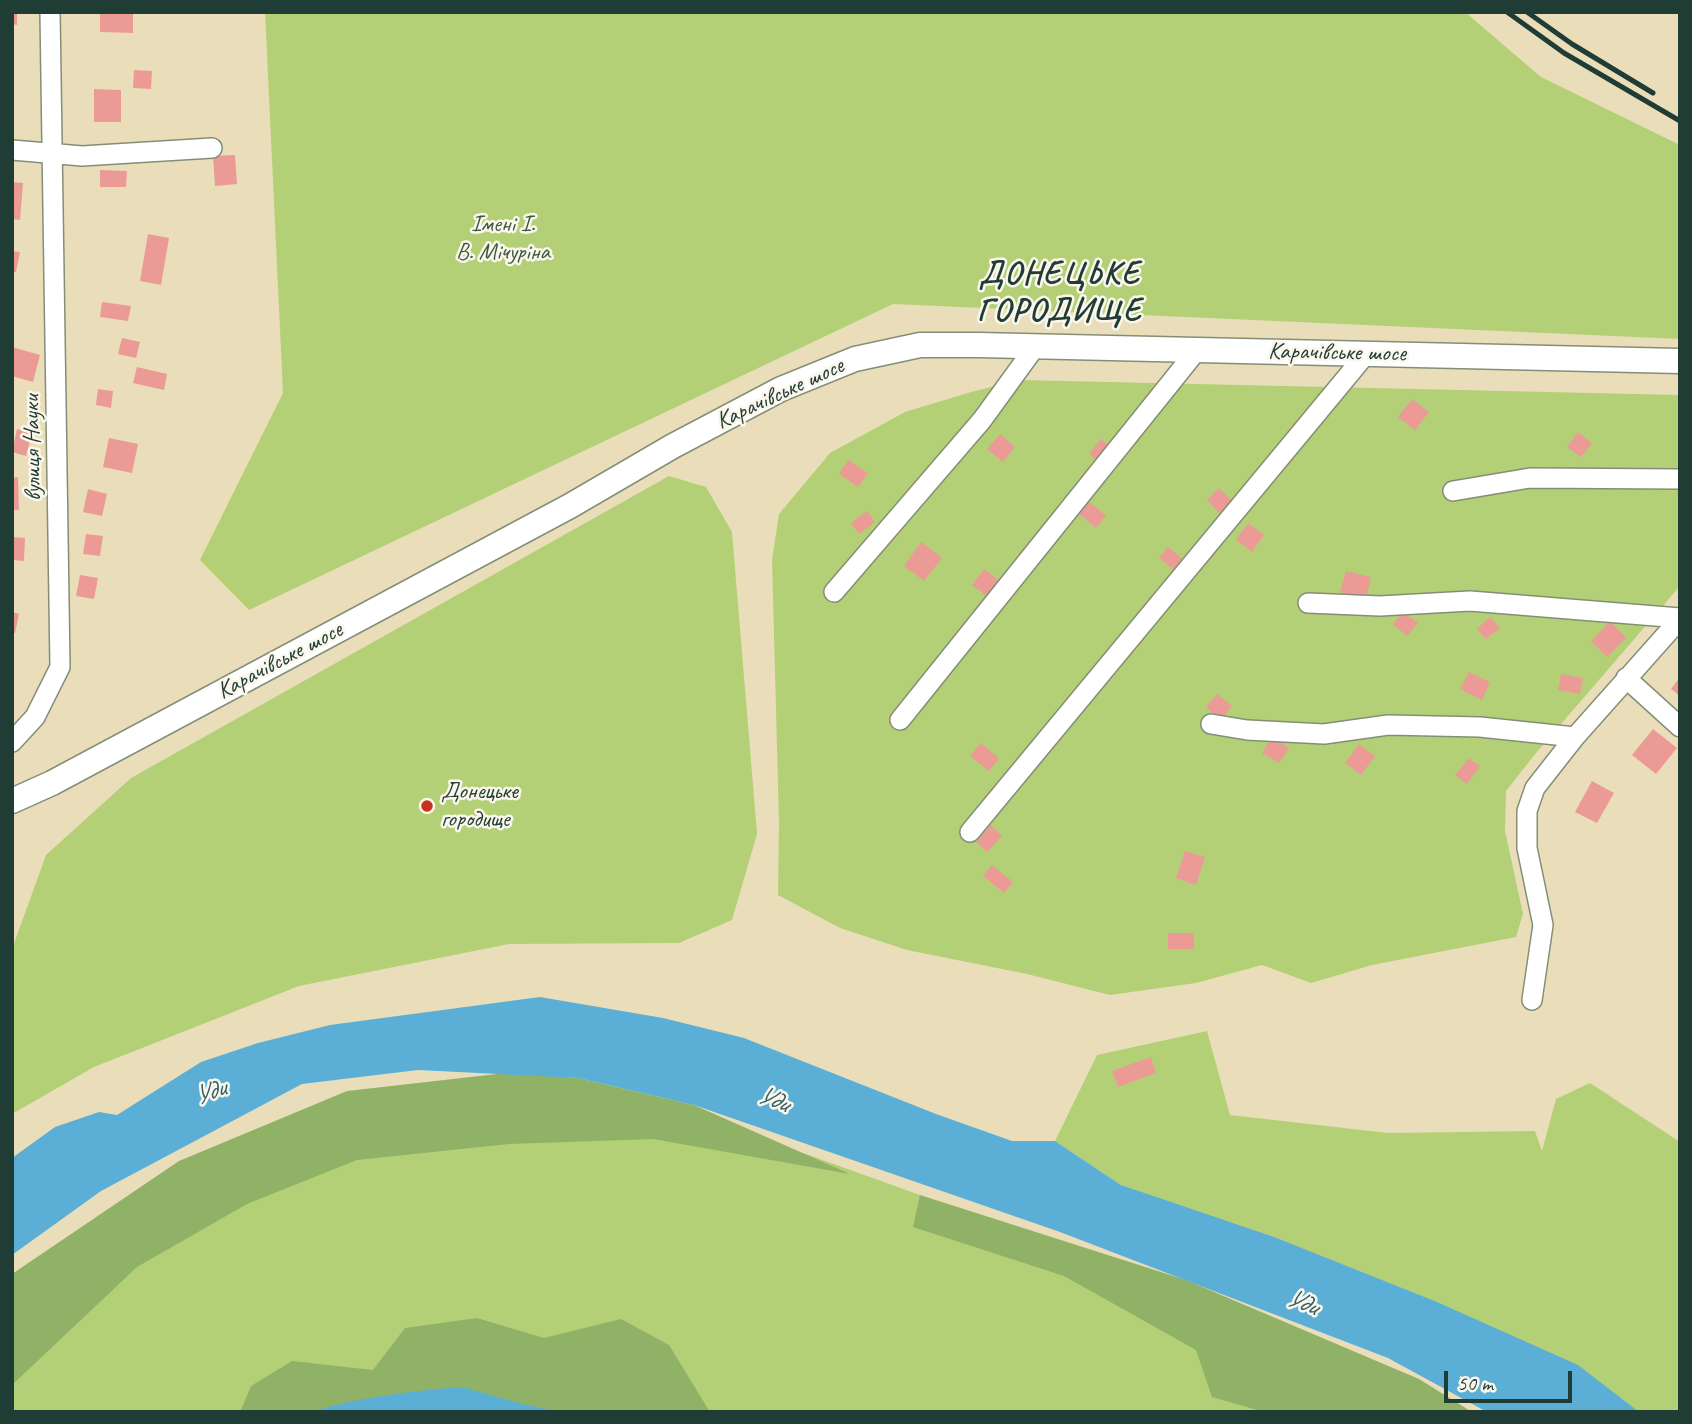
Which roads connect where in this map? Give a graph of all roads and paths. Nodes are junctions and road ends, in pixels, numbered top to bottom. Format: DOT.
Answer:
graph roads {
  1 [pos="50,12"];
  2 [pos="212,148"];
  3 [pos="12,150"];
  4 [pos="53,153"];
  5 [pos="1035,347"];
  6 [pos="1197,350"];
  7 [pos="1366,354"];
  8 [pos="1680,361"];
  9 [pos="1680,478"];
  10 [pos="1453,491"];
  11 [pos="834,592"];
  12 [pos="1308,603"];
  13 [pos="1680,618"];
  14 [pos="1626,678"];
  15 [pos="900,720"];
  16 [pos="1211,724"];
  17 [pos="1680,727"];
  18 [pos="1575,737"];
  19 [pos="12,742"];
  20 [pos="12,801"];
  21 [pos="970,832"];
  22 [pos="1532,1000"];
  1 -- 4 [label="street, вулиця Науки"];
  2 -- 4 [label="street"];
  3 -- 4 [label="street"];
  4 -- 19 [label="street, вулиця Науки"];
  5 -- 6 [label="main road, Карачівське шосе"];
  5 -- 11 [label="street"];
  5 -- 20 [label="main road, Карачівське шосе"];
  6 -- 7 [label="main road, Карачівське шосе"];
  6 -- 15 [label="street"];
  7 -- 8 [label="main road, Карачівське шосе"];
  7 -- 21 [label="street"];
  9 -- 10 [label="street"];
  12 -- 13 [label="street"];
  13 -- 14 [label="street"];
  14 -- 17 [label="street"];
  14 -- 18 [label="street"];
  16 -- 18 [label="street"];
  18 -- 22 [label="street"];
}
